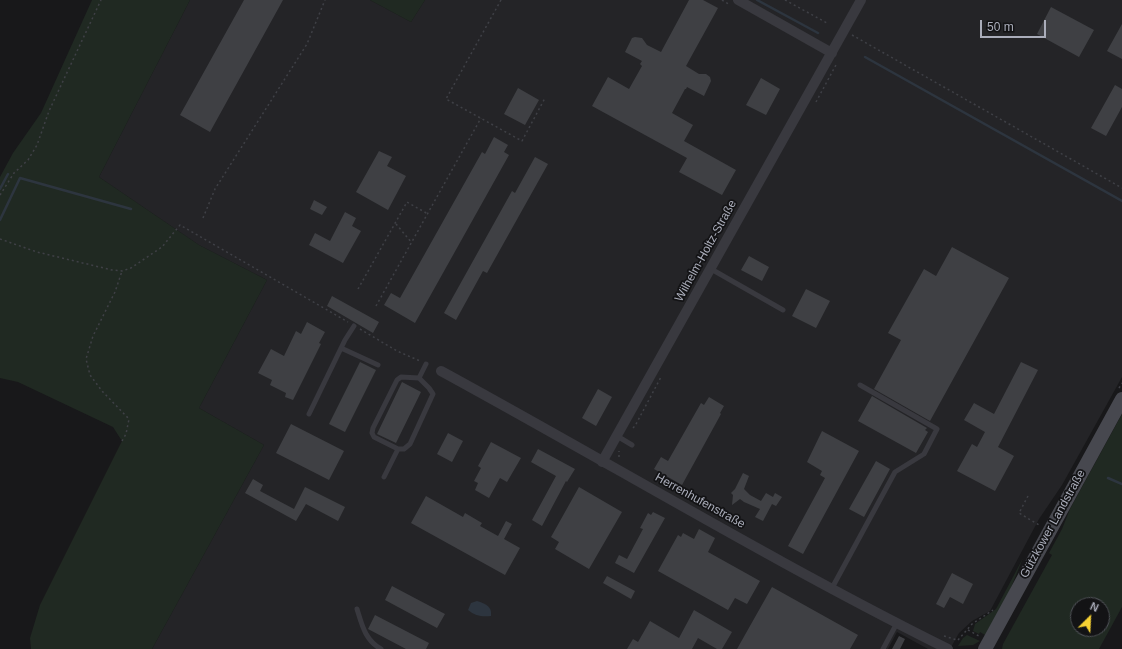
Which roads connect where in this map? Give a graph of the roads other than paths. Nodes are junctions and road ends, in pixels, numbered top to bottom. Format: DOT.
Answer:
graph roads {
  1 [pos="738,0"];
  2 [pos="861,0"];
  3 [pos="832,53"];
  4 [pos="711,269"];
  5 [pos="784,310"];
  6 [pos="354,326"];
  7 [pos="341,348"];
  8 [pos="426,364"];
  9 [pos="378,365"];
  10 [pos="441,371"];
  11 [pos="419,378"];
  12 [pos="860,385"];
  13 [pos="1122,399"];
  14 [pos="310,414"];
  15 [pos="617,436"];
  16 [pos="632,445"];
  17 [pos="398,448"];
  18 [pos="602,462"];
  19 [pos="384,477"];
  20 [pos="832,588"];
  21 [pos="357,610"];
  22 [pos="897,623"];
  23 [pos="381,649"];
  24 [pos="883,649"];
  25 [pos="948,649"];
  26 [pos="985,649"];
  1 -- 3 [label="street"];
  2 -- 3 [label="street, Wilhelm-Holtz-Straße"];
  3 -- 4 [label="street, Wilhelm-Holtz-Straße"];
  4 -- 5 [label="lane"];
  4 -- 15 [label="street, Wilhelm-Holtz-Straße"];
  6 -- 7 [label="lane"];
  7 -- 9 [label="lane"];
  7 -- 14 [label="lane"];
  8 -- 11 [label="lane"];
  10 -- 18 [label="street, Herrenhufenstraße"];
  11 -- 17 [label="lane"];
  11 -- 17 [label="lane"];
  12 -- 20 [label="lane"];
  13 -- 26 [label="main road, Gützkower Landstraße"];
  15 -- 16 [label="lane"];
  15 -- 18 [label="street, Wilhelm-Holtz-Straße"];
  17 -- 19 [label="lane"];
  18 -- 20 [label="street, Herrenhufenstraße"];
  20 -- 22 [label="street, Herrenhufenstraße"];
  21 -- 23 [label="lane"];
  22 -- 24 [label="lane"];
  22 -- 25 [label="street, Herrenhufenstraße"];
}
